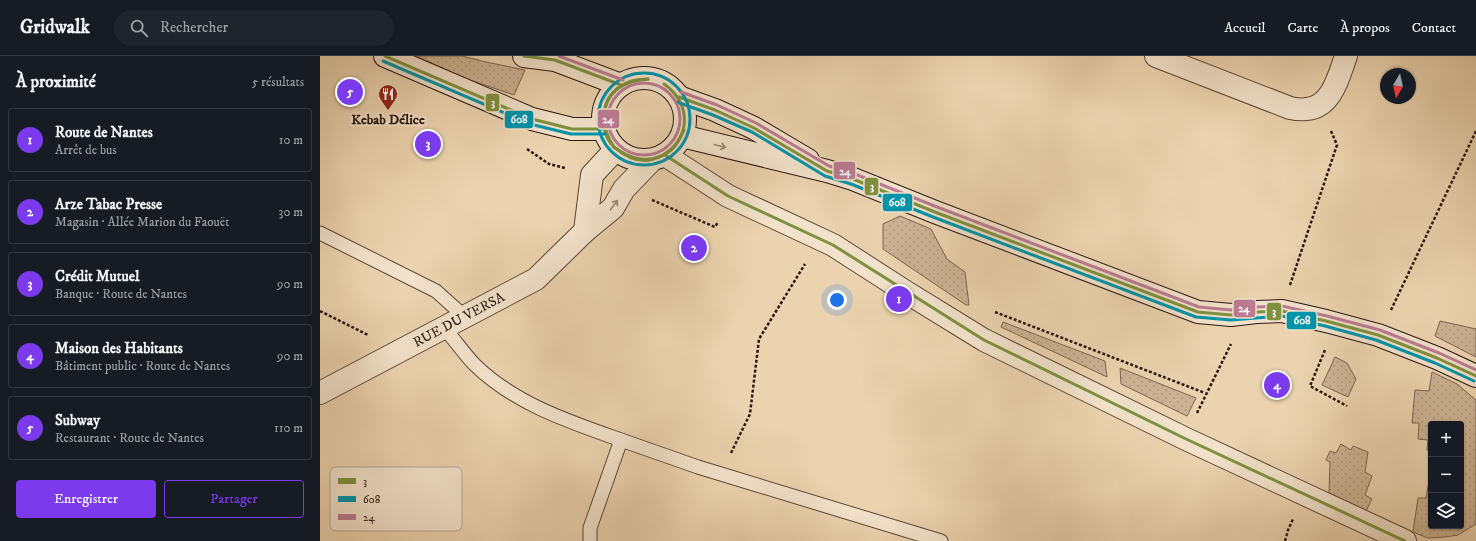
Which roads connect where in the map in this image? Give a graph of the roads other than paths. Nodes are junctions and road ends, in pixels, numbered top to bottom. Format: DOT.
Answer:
graph roads {
  1 [pos="385,56"];
  2 [pos="524,56"];
  3 [pos="1156,56"];
  4 [pos="1346,56"];
  5 [pos="621,85"];
  6 [pos="679,97"];
  7 [pos="605,129"];
  8 [pos="682,136"];
  9 [pos="616,149"];
  10 [pos="658,158"];
  11 [pos="826,171"];
  12 [pos="585,231"];
  13 [pos="320,233"];
  14 [pos="465,316"];
  15 [pos="444,328"];
  16 [pos="1476,376"];
  17 [pos="320,393"];
  18 [pos="621,440"];
  19 [pos="590,541"];
  20 [pos="941,541"];
  21 [pos="1405,541"];
  1 -- 7 [label="main road"];
  2 -- 5 [label="main road"];
  3 -- 4 [label="main road"];
  5 -- 6 [label="main road"];
  5 -- 7 [label="main road"];
  6 -- 8 [label="main road"];
  6 -- 11 [label="main road"];
  7 -- 9 [label="main road"];
  8 -- 10 [label="main road"];
  8 -- 11 [label="main road, one-way"];
  9 -- 10 [label="main road"];
  9 -- 12 [label="main road"];
  12 -- 10 [label="main road, RUE DU VERSA, one-way"];
  10 -- 21 [label="main road"];
  11 -- 16 [label="main road"];
  12 -- 14 [label="main road, RUE DU VERSA"];
  13 -- 14 [label="lane"];
  14 -- 15 [label="main road, RUE DU VERSA"];
  15 -- 17 [label="main road, RUE DU VERSA"];
  15 -- 18 [label="lane"];
  18 -- 19 [label="lane"];
  18 -- 20 [label="lane"];
}
